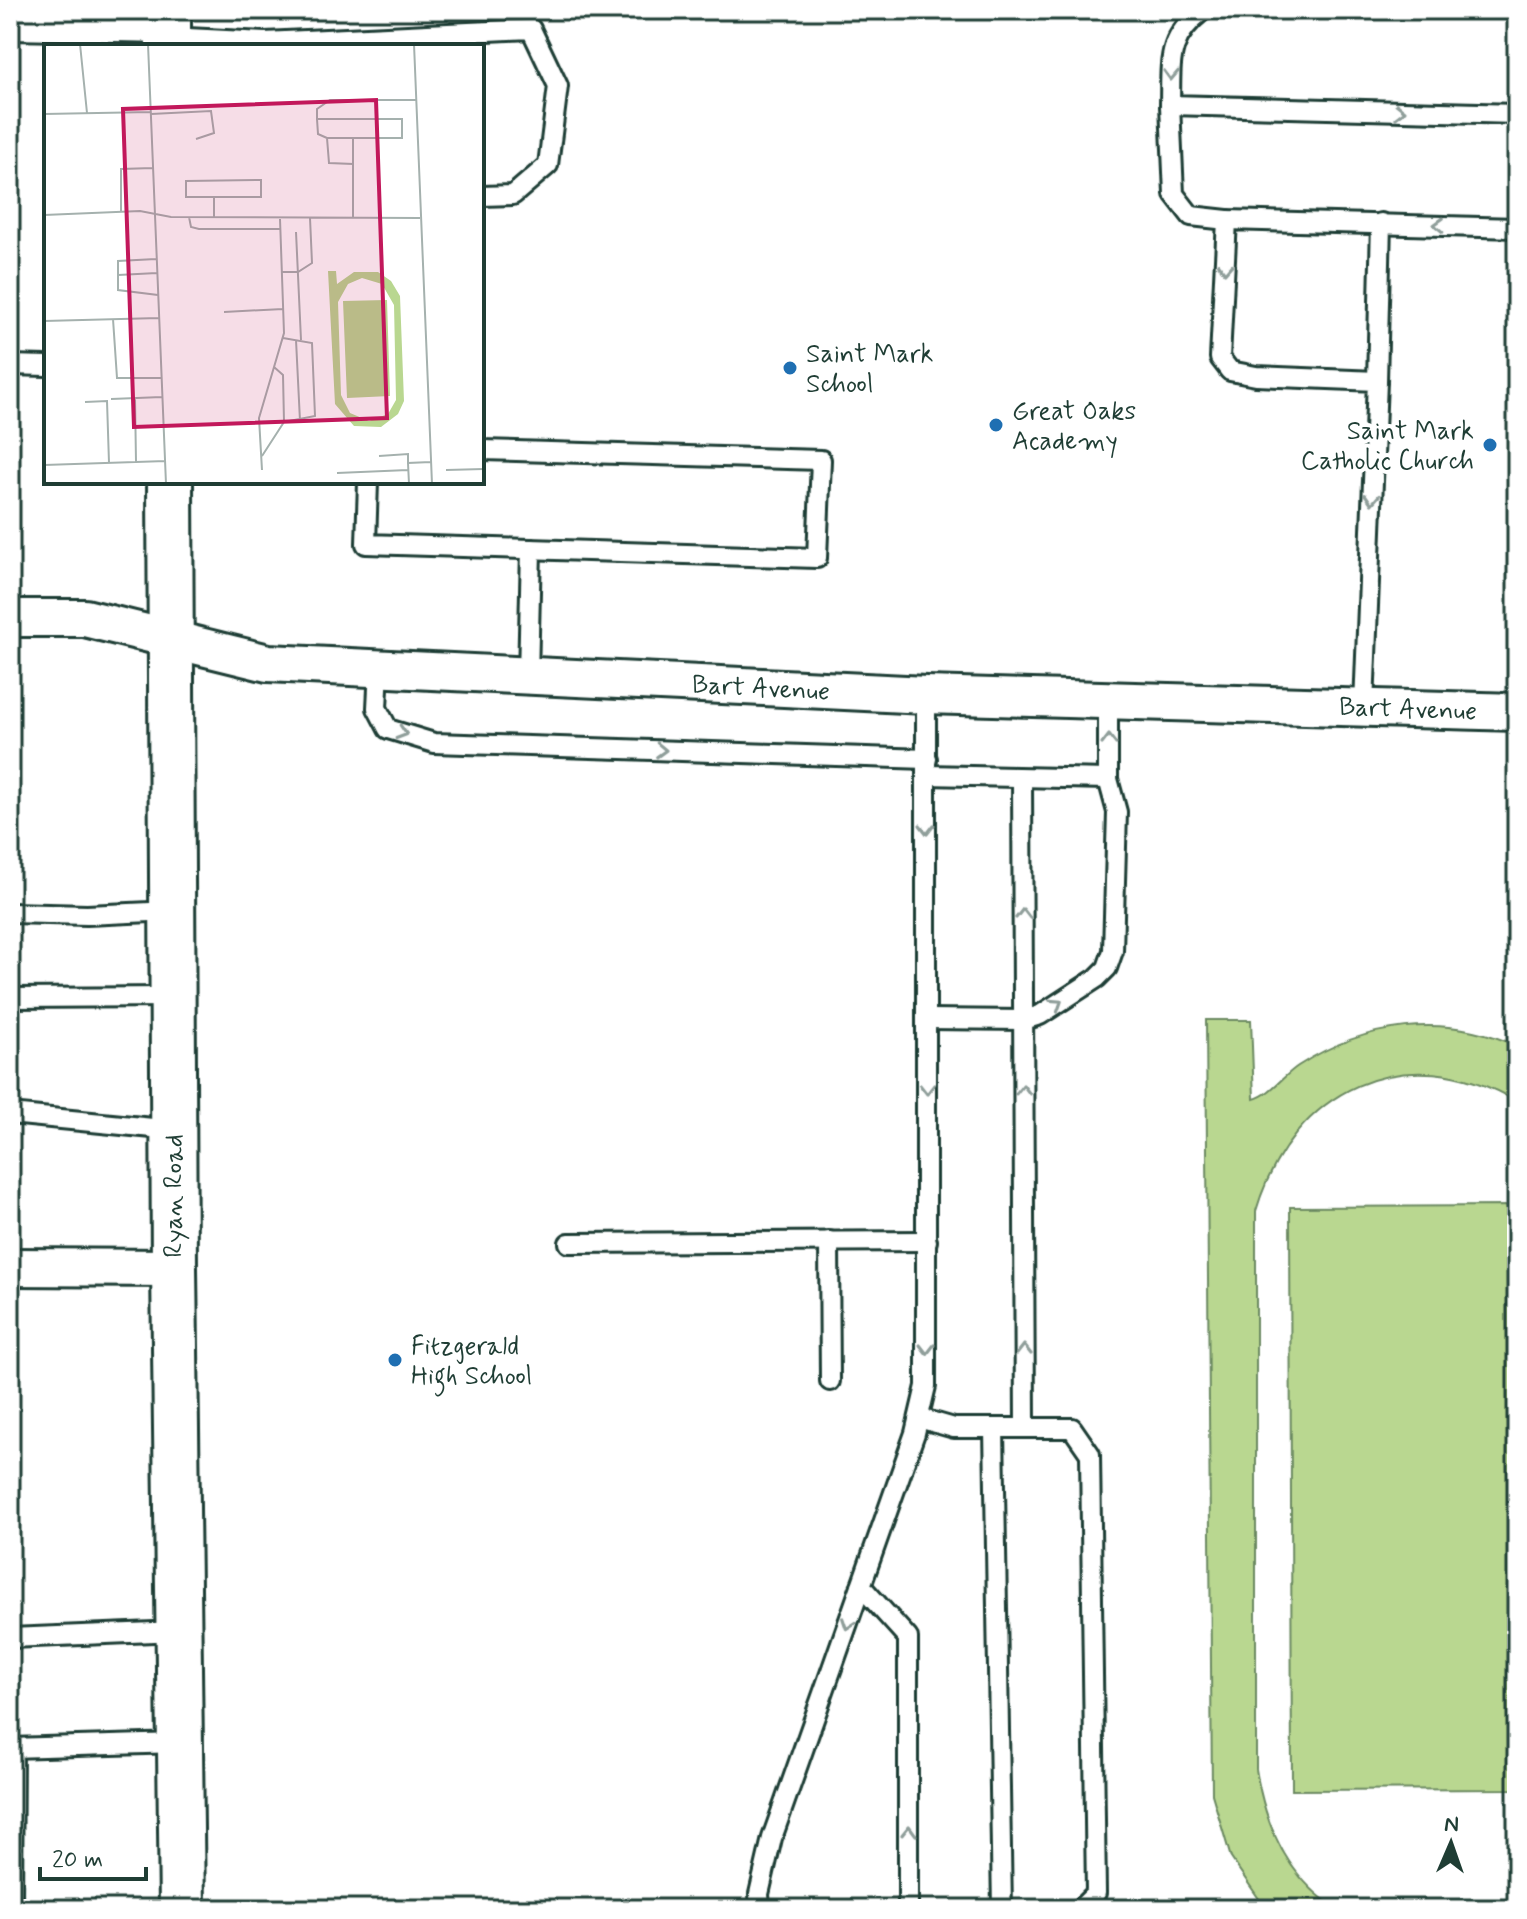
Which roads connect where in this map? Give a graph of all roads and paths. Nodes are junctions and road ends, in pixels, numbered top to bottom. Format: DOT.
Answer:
graph roads {
  1 [pos="1203,10"];
  2 [pos="10,21"];
  3 [pos="168,29"];
  4 [pos="1170,105"];
  5 [pos="1517,114"];
  6 [pos="484,196"];
  7 [pos="1227,220"];
  8 [pos="1381,223"];
  9 [pos="1517,228"];
  10 [pos="10,365"];
  11 [pos="44,366"];
  12 [pos="1377,381"];
  13 [pos="484,450"];
  14 [pos="170,484"];
  15 [pos="368,484"];
  16 [pos="531,549"];
  17 [pos="10,618"];
  18 [pos="170,640"];
  19 [pos="379,668"];
  20 [pos="528,676"];
  21 [pos="926,695"];
  22 [pos="1108,700"];
  23 [pos="1364,706"];
  24 [pos="1517,712"];
  25 [pos="927,767"];
  26 [pos="1022,778"];
  27 [pos="1108,779"];
  28 [pos="172,911"];
  29 [pos="10,913"];
  30 [pos="172,997"];
  31 [pos="10,998"];
  32 [pos="927,1019"];
  33 [pos="1024,1020"];
  34 [pos="10,1114"];
  35 [pos="173,1130"];
  36 [pos="829,1241"];
  37 [pos="927,1241"];
  38 [pos="569,1243"];
  39 [pos="10,1267"];
  40 [pos="174,1268"];
  41 [pos="830,1381"];
  42 [pos="919,1418"];
  43 [pos="994,1428"];
  44 [pos="1025,1428"];
  45 [pos="861,1586"];
  46 [pos="178,1631"];
  47 [pos="10,1638"];
  48 [pos="179,1743"];
  49 [pos="12,1748"];
  50 [pos="12,1909"];
  51 [pos="182,1909"];
  52 [pos="760,1909"];
  53 [pos="908,1909"];
  54 [pos="1002,1909"];
  55 [pos="1080,1909"];
  1 -- 4 [label="lane, one-way"];
  2 -- 3 [label="street"];
  3 -- 6 [label="lane"];
  4 -- 5 [label="lane, one-way"];
  4 -- 7 [label="lane"];
  7 -- 8 [label="lane"];
  7 -- 12 [label="lane, one-way"];
  9 -- 8 [label="lane, one-way"];
  8 -- 12 [label="lane"];
  10 -- 11 [label="lane"];
  12 -- 23 [label="lane, one-way"];
  13 -- 16 [label="lane"];
  14 -- 18 [label="main road, Ryan Road"];
  15 -- 16 [label="lane"];
  16 -- 20 [label="lane"];
  17 -- 18 [label="street, Bart Avenue"];
  18 -- 19 [label="street, Bart Avenue"];
  18 -- 28 [label="main road, Ryan Road"];
  19 -- 20 [label="street, Bart Avenue"];
  19 -- 25 [label="lane, one-way"];
  20 -- 21 [label="street, Bart Avenue"];
  21 -- 22 [label="street, Bart Avenue"];
  21 -- 25 [label="lane"];
  22 -- 23 [label="street, Bart Avenue"];
  27 -- 22 [label="lane, one-way"];
  23 -- 24 [label="street, Bart Avenue"];
  25 -- 26 [label="lane"];
  25 -- 32 [label="lane, one-way"];
  26 -- 27 [label="lane"];
  33 -- 26 [label="lane, one-way"];
  33 -- 27 [label="lane, one-way"];
  28 -- 29 [label="lane"];
  28 -- 30 [label="main road, Ryan Road"];
  30 -- 31 [label="lane"];
  30 -- 35 [label="main road, Ryan Road"];
  32 -- 33 [label="lane"];
  32 -- 37 [label="lane, one-way"];
  44 -- 33 [label="lane, one-way"];
  34 -- 35 [label="lane"];
  35 -- 40 [label="main road, Ryan Road"];
  36 -- 37 [label="lane"];
  36 -- 38 [label="lane"];
  36 -- 41 [label="lane"];
  37 -- 42 [label="lane, one-way"];
  39 -- 40 [label="street"];
  40 -- 46 [label="main road, Ryan Road"];
  42 -- 43 [label="lane"];
  42 -- 45 [label="lane"];
  43 -- 44 [label="lane"];
  43 -- 54 [label="lane"];
  44 -- 55 [label="lane"];
  45 -- 52 [label="lane, one-way"];
  53 -- 45 [label="lane, one-way"];
  46 -- 47 [label="lane"];
  46 -- 48 [label="main road, Ryan Road"];
  48 -- 49 [label="lane"];
  48 -- 51 [label="main road, Ryan Road"];
  49 -- 50 [label="lane"];
}
